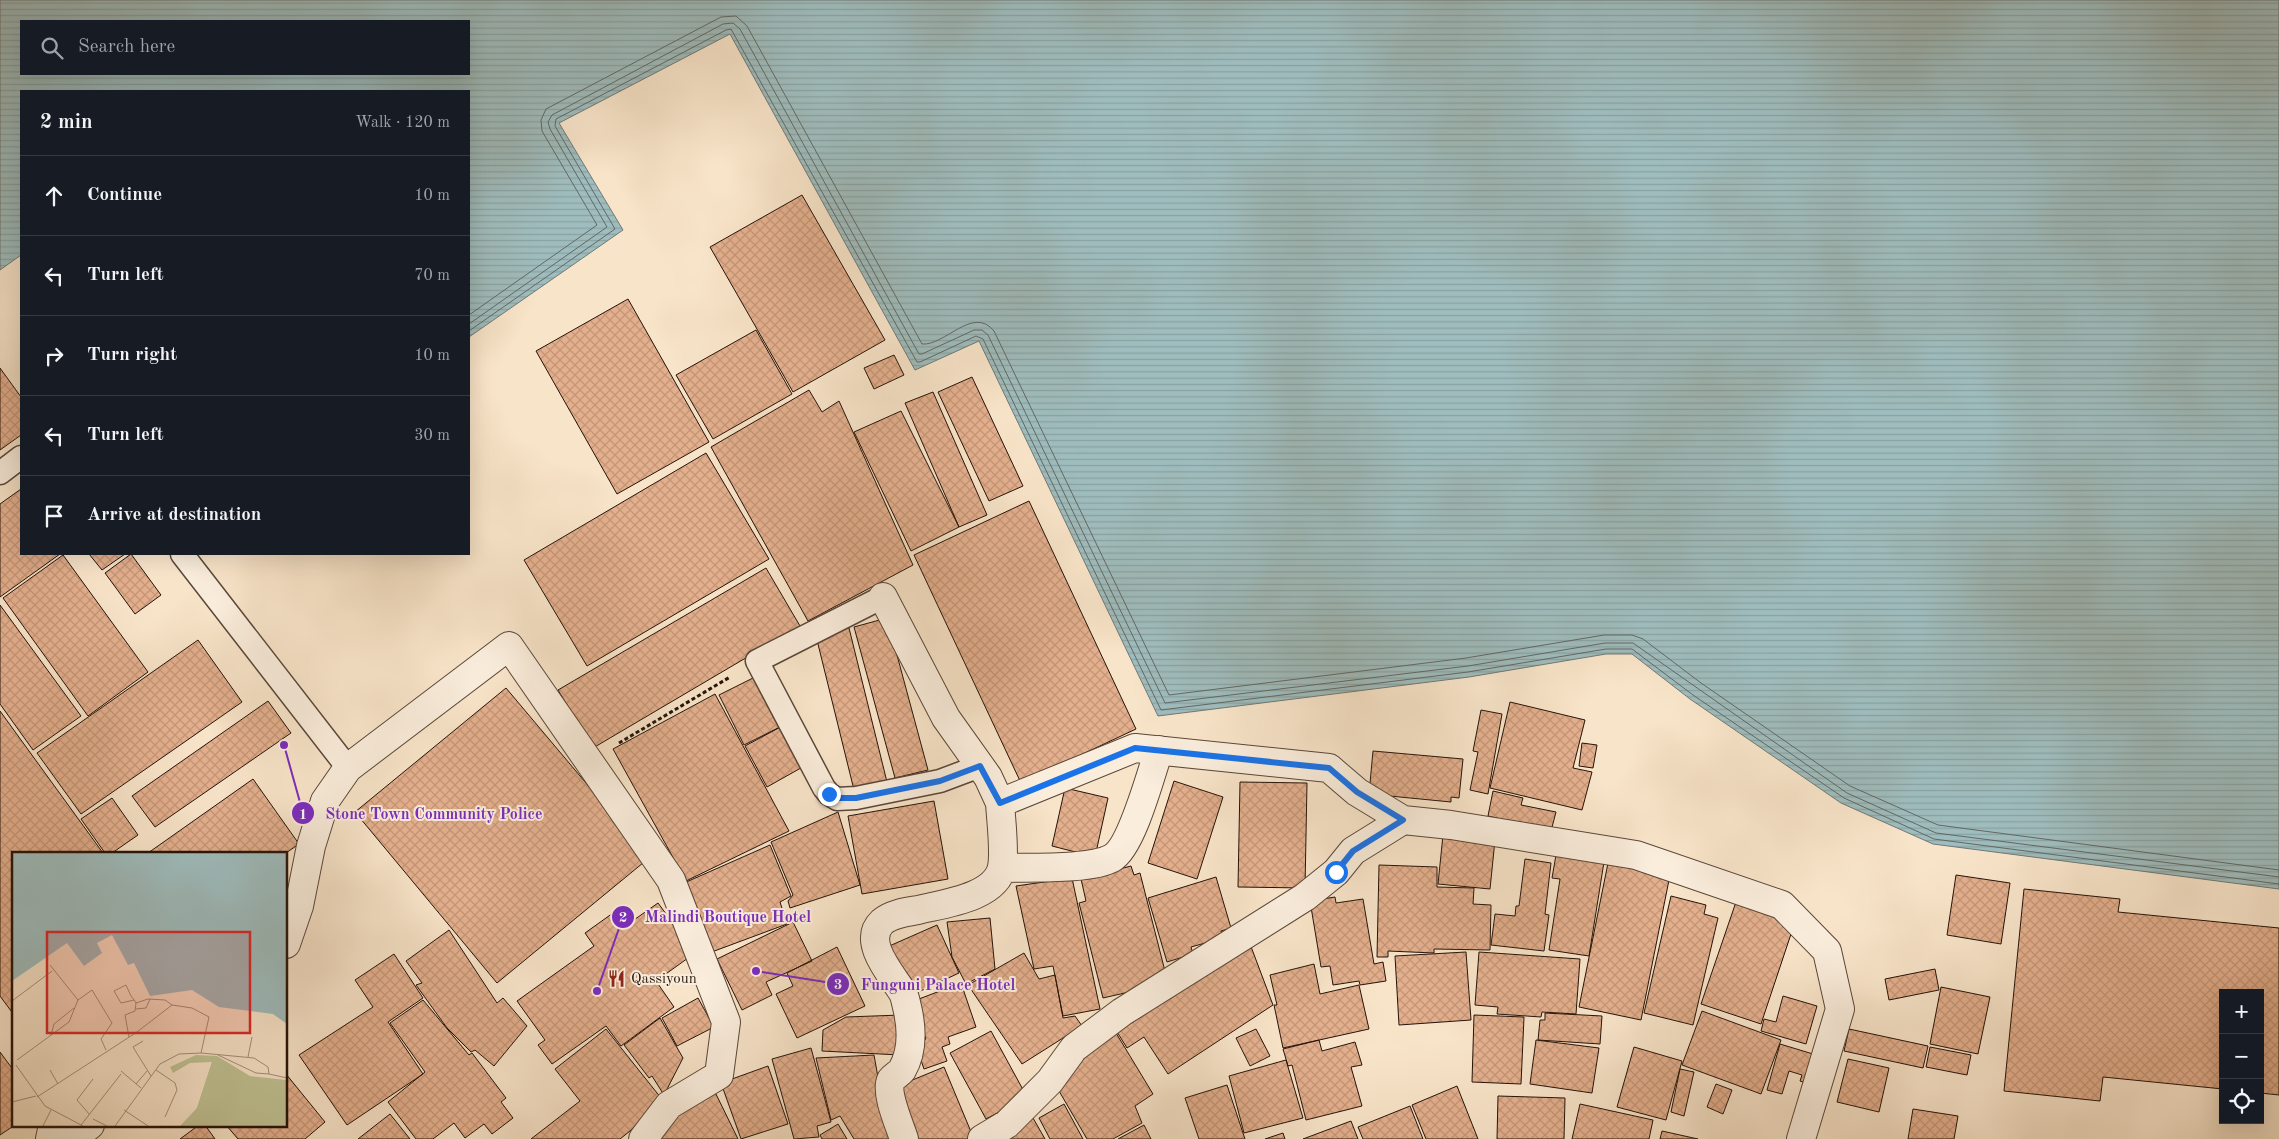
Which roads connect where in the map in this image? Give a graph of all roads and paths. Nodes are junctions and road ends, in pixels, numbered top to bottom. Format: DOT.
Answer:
graph roads {
  1 [pos="20,458"];
  2 [pos="0,473"];
  3 [pos="183,555"];
  4 [pos="882,596"];
  5 [pos="757,661"];
  6 [pos="1159,750"];
  7 [pos="588,762"];
  8 [pos="980,766"];
  9 [pos="348,768"];
  10 [pos="1000,803"];
  11 [pos="1403,820"];
  12 [pos="311,846"];
  13 [pos="288,863"];
  14 [pos="1002,868"];
  15 [pos="288,938"];
  16 [pos="53,1126"];
  17 [pos="89,1126"];
  18 [pos="50,1139"];
  19 [pos="72,1139"];
  20 [pos="643,1139"];
  21 [pos="904,1139"];
  22 [pos="982,1139"];
  23 [pos="1800,1139"];
  1 -- 2 [label="lane"];
  3 -- 9 [label="lane"];
  4 -- 5 [label="lane"];
  4 -- 8 [label="street"];
  5 -- 7 [label="path"];
  5 -- 8 [label="lane"];
  6 -- 10 [label="street"];
  6 -- 11 [label="street"];
  6 -- 14 [label="street"];
  7 -- 9 [label="street"];
  7 -- 20 [label="street"];
  8 -- 10 [label="street"];
  9 -- 12 [label="street"];
  10 -- 14 [label="street"];
  11 -- 22 [label="street"];
  11 -- 23 [label="street"];
  12 -- 13 [label="street"];
  12 -- 15 [label="street"];
  14 -- 21 [label="street"];
  16 -- 18 [label="street"];
  17 -- 19 [label="street"];
}
